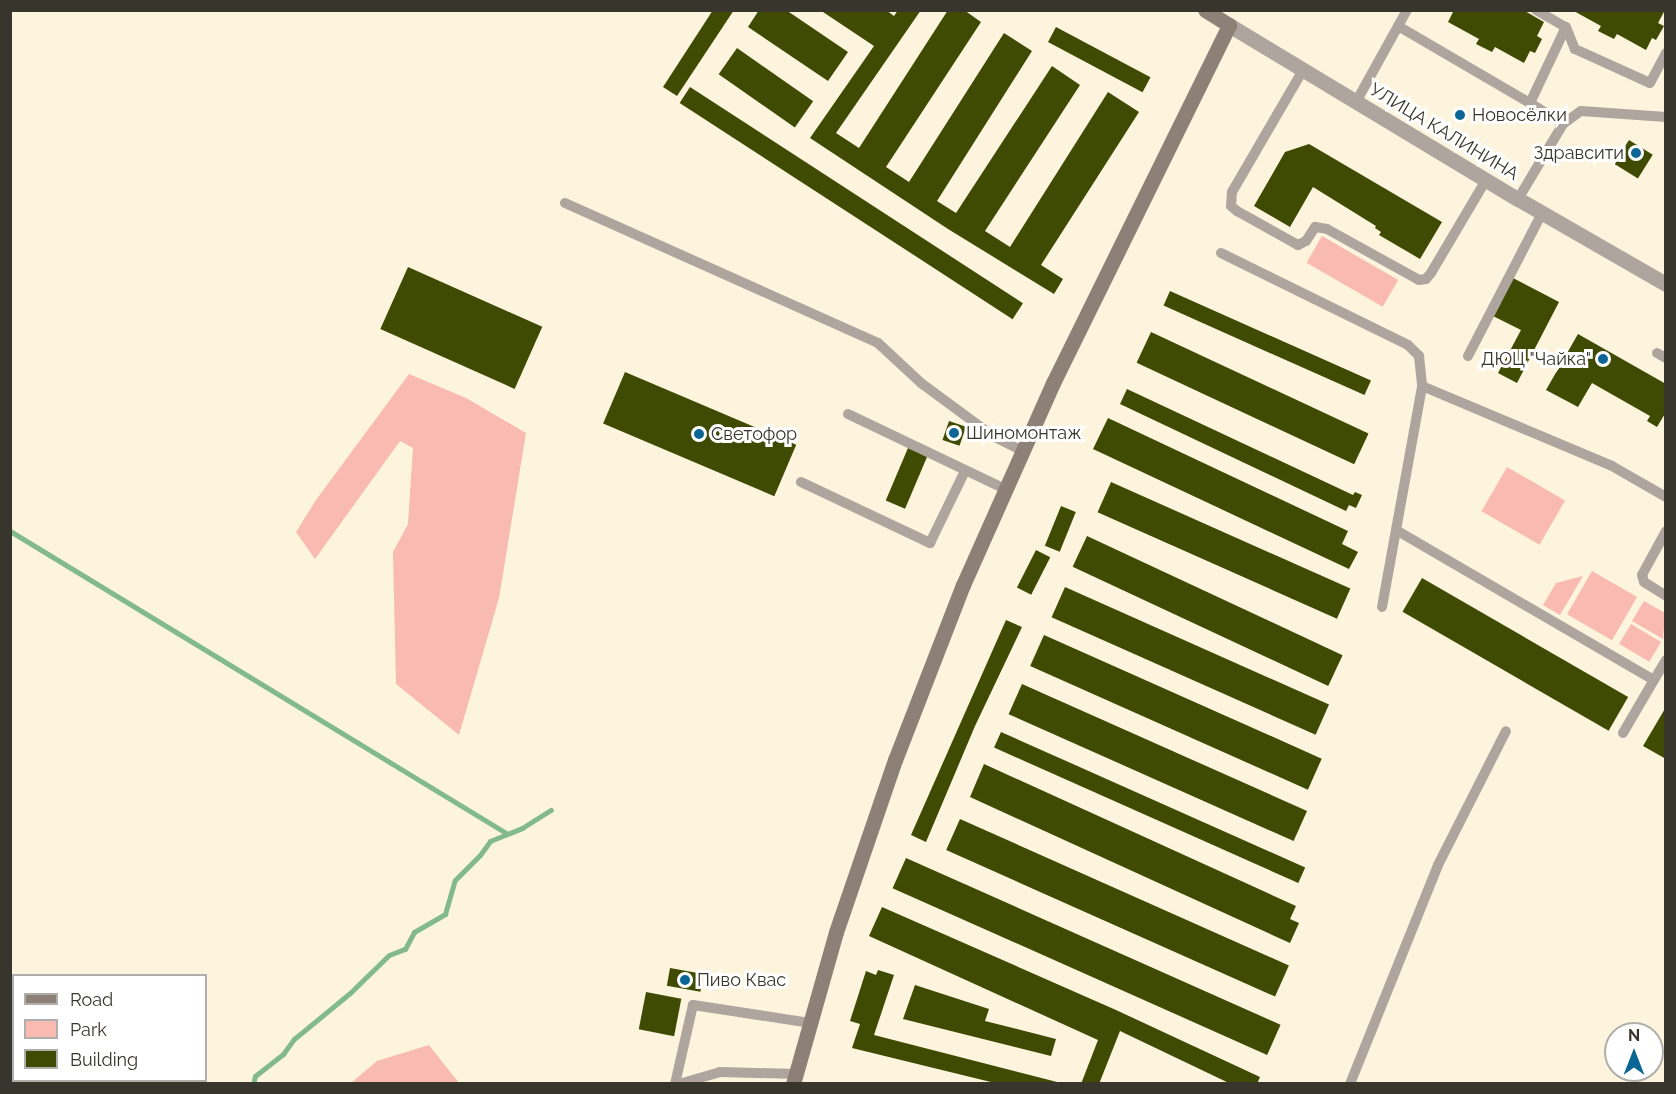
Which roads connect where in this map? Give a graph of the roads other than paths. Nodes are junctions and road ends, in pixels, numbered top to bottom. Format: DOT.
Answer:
graph roads {
  1 [pos="1205,10"];
  2 [pos="1407,10"];
  3 [pos="1536,10"];
  4 [pos="1229,25"];
  5 [pos="1398,26"];
  6 [pos="1566,27"];
  7 [pos="1665,53"];
  8 [pos="1303,70"];
  9 [pos="1356,102"];
  10 [pos="1530,103"];
  11 [pos="1665,117"];
  12 [pos="1563,124"];
  13 [pos="1486,180"];
  14 [pos="1518,200"];
  15 [pos="566,203"];
  16 [pos="1542,213"];
  17 [pos="1221,253"];
  18 [pos="1665,284"];
  19 [pos="1468,356"];
  20 [pos="1422,386"];
  21 [pos="848,414"];
  22 [pos="1023,451"];
  23 [pos="965,471"];
  24 [pos="801,482"];
  25 [pos="1005,489"];
  26 [pos="1665,497"];
  27 [pos="1396,530"];
  28 [pos="1665,531"];
  29 [pos="1665,596"];
  30 [pos="1382,607"];
  31 [pos="1665,660"];
  32 [pos="1654,680"];
  33 [pos="1506,731"];
  34 [pos="1623,733"];
  35 [pos="810,1023"];
  36 [pos="795,1078"];
  37 [pos="677,1083"];
  38 [pos="1350,1083"];
  1 -- 4 [label="main road, УЛИЦА КАЛИНИНА"];
  2 -- 5 [label="lane"];
  3 -- 6 [label="lane"];
  4 -- 8 [label="street, УЛИЦА КАЛИНИНА"];
  4 -- 22 [label="main road"];
  5 -- 9 [label="lane"];
  5 -- 10 [label="lane"];
  6 -- 7 [label="lane"];
  6 -- 10 [label="lane"];
  8 -- 9 [label="street, УЛИЦА КАЛИНИНА"];
  8 -- 13 [label="lane"];
  9 -- 13 [label="street, УЛИЦА КАЛИНИНА"];
  10 -- 12 [label="lane"];
  11 -- 12 [label="lane"];
  12 -- 14 [label="lane"];
  13 -- 14 [label="street, УЛИЦА КАЛИНИНА"];
  14 -- 16 [label="street, УЛИЦА КАЛИНИНА"];
  15 -- 22 [label="lane"];
  16 -- 18 [label="street, УЛИЦА КАЛИНИНА"];
  16 -- 19 [label="lane"];
  17 -- 20 [label="lane"];
  20 -- 26 [label="lane"];
  20 -- 27 [label="lane"];
  21 -- 23 [label="lane"];
  22 -- 25 [label="main road"];
  23 -- 24 [label="lane"];
  23 -- 25 [label="lane"];
  25 -- 35 [label="main road"];
  27 -- 30 [label="lane"];
  27 -- 32 [label="lane"];
  28 -- 29 [label="lane"];
  31 -- 32 [label="lane"];
  32 -- 34 [label="lane"];
  33 -- 38 [label="lane"];
  35 -- 36 [label="main road"];
  35 -- 37 [label="lane"];
  36 -- 37 [label="lane"];
}
